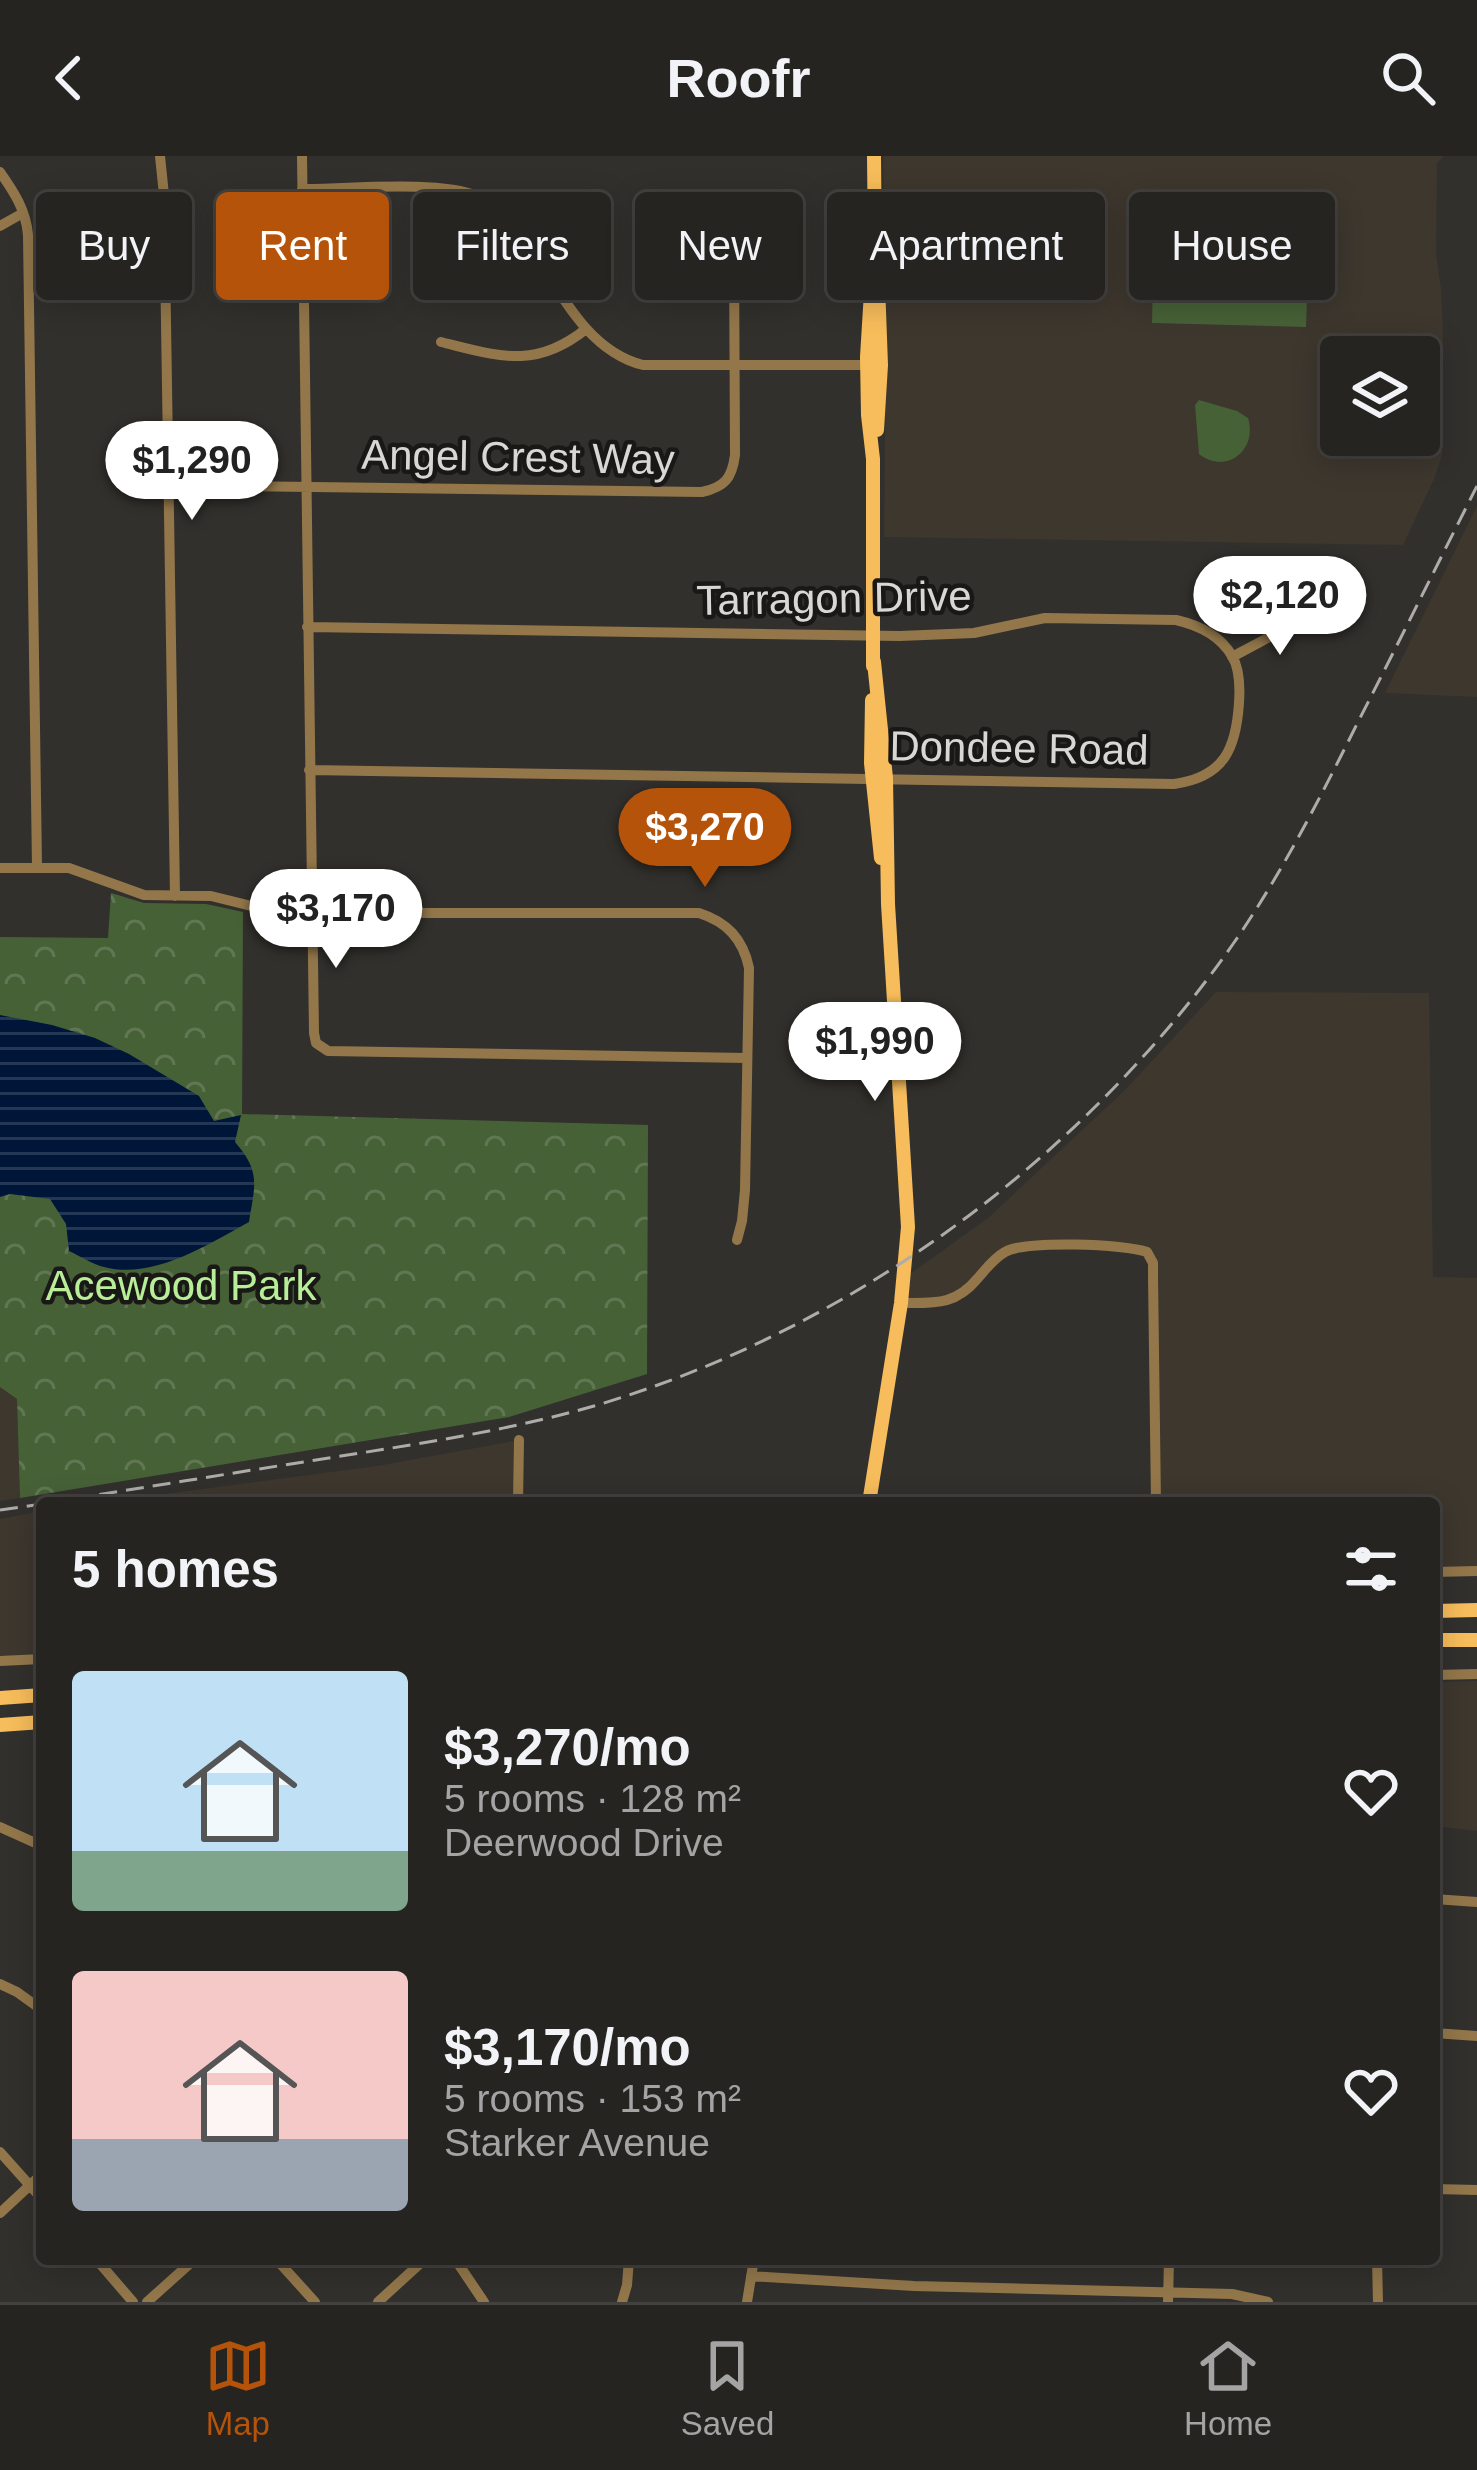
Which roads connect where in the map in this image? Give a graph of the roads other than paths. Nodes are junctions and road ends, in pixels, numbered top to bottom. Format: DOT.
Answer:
graph roads {
  1 [pos="160,156"];
  2 [pos="302,156"];
  3 [pos="874,156"];
  4 [pos="0,172"];
  5 [pos="302,189"];
  6 [pos="23,213"];
  7 [pos="0,226"];
  8 [pos="734,300"];
  9 [pos="586,329"];
  10 [pos="441,342"];
  11 [pos="874,365"];
  12 [pos="734,366"];
  13 [pos="168,485"];
  14 [pos="306,487"];
  15 [pos="1305,618"];
  16 [pos="307,627"];
  17 [pos="874,635"];
  18 [pos="1232,657"];
  19 [pos="309,770"];
  20 [pos="879,777"];
  21 [pos="37,867"];
  22 [pos="0,868"];
  23 [pos="176,896"];
  24 [pos="313,911"];
  25 [pos="746,1058"];
  26 [pos="737,1240"];
  27 [pos="901,1303"];
  28 [pos="519,1440"];
  29 [pos="518,1497"];
  30 [pos="870,1497"];
  31 [pos="1156,1497"];
  32 [pos="1477,1571"];
  33 [pos="1440,1572"];
  34 [pos="1477,1610"];
  35 [pos="1440,1611"];
  36 [pos="1440,1640"];
  37 [pos="1477,1640"];
  38 [pos="36,1659"];
  39 [pos="0,1661"];
  40 [pos="1477,1674"];
  41 [pos="1440,1675"];
  42 [pos="36,1695"];
  43 [pos="0,1698"];
  44 [pos="36,1722"];
  45 [pos="0,1725"];
  46 [pos="0,1827"];
  47 [pos="36,1843"];
  48 [pos="1440,1899"];
  49 [pos="1477,1902"];
  50 [pos="0,1984"];
  51 [pos="36,2006"];
  52 [pos="1440,2033"];
  53 [pos="1477,2036"];
  54 [pos="0,2152"];
  55 [pos="36,2180"];
  56 [pos="29,2186"];
  57 [pos="1440,2189"];
  58 [pos="1477,2190"];
  59 [pos="36,2193"];
  60 [pos="0,2213"];
  61 [pos="101,2265"];
  62 [pos="188,2265"];
  63 [pos="281,2265"];
  64 [pos="418,2265"];
  65 [pos="458,2265"];
  66 [pos="628,2265"];
  67 [pos="753,2265"];
  68 [pos="1169,2265"];
  69 [pos="1377,2265"];
  70 [pos="751,2276"];
  71 [pos="1168,2297"];
  72 [pos="133,2302"];
  73 [pos="147,2302"];
  74 [pos="315,2302"];
  75 [pos="378,2302"];
  76 [pos="484,2302"];
  77 [pos="622,2302"];
  78 [pos="747,2302"];
  79 [pos="1268,2302"];
  80 [pos="1378,2302"];
  1 -- 13 [label="street"];
  2 -- 5 [label="street"];
  3 -- 11 [label="main road"];
  4 -- 6 [label="street"];
  5 -- 9 [label="street"];
  5 -- 14 [label="street"];
  6 -- 7 [label="street"];
  6 -- 21 [label="street"];
  8 -- 12 [label="street"];
  9 -- 10 [label="street"];
  9 -- 12 [label="street"];
  11 -- 12 [label="street"];
  11 -- 17 [label="main road"];
  12 -- 14 [label="street, Angel Crest Way"];
  13 -- 14 [label="street, Angel Crest Way"];
  13 -- 23 [label="street"];
  14 -- 16 [label="street"];
  15 -- 18 [label="street"];
  16 -- 17 [label="street, Tarragon Drive"];
  16 -- 19 [label="street"];
  17 -- 18 [label="street, Tarragon Drive"];
  17 -- 20 [label="main road"];
  18 -- 20 [label="street, Dondee Road"];
  19 -- 20 [label="street, Dondee Road"];
  19 -- 24 [label="street"];
  20 -- 27 [label="main road"];
  21 -- 22 [label="street"];
  21 -- 23 [label="street"];
  23 -- 24 [label="street"];
  24 -- 25 [label="street"];
  24 -- 25 [label="street"];
  25 -- 26 [label="street"];
  27 -- 30 [label="main road"];
  27 -- 31 [label="street"];
  28 -- 29 [label="street"];
  32 -- 33 [label="street"];
  34 -- 35 [label="main road"];
  36 -- 37 [label="main road"];
  38 -- 39 [label="street"];
  40 -- 41 [label="street"];
  42 -- 43 [label="main road"];
  44 -- 45 [label="main road"];
  46 -- 47 [label="street"];
  48 -- 49 [label="street"];
  50 -- 51 [label="street"];
  52 -- 53 [label="street"];
  54 -- 56 [label="street"];
  55 -- 56 [label="street"];
  56 -- 59 [label="street"];
  56 -- 60 [label="street"];
  57 -- 58 [label="street"];
  61 -- 72 [label="street"];
  62 -- 73 [label="street"];
  63 -- 74 [label="street"];
  64 -- 75 [label="street"];
  65 -- 76 [label="street"];
  66 -- 77 [label="street"];
  67 -- 70 [label="street"];
  68 -- 71 [label="street"];
  69 -- 80 [label="street"];
  70 -- 71 [label="street"];
  70 -- 78 [label="street"];
  71 -- 79 [label="street"];
}
